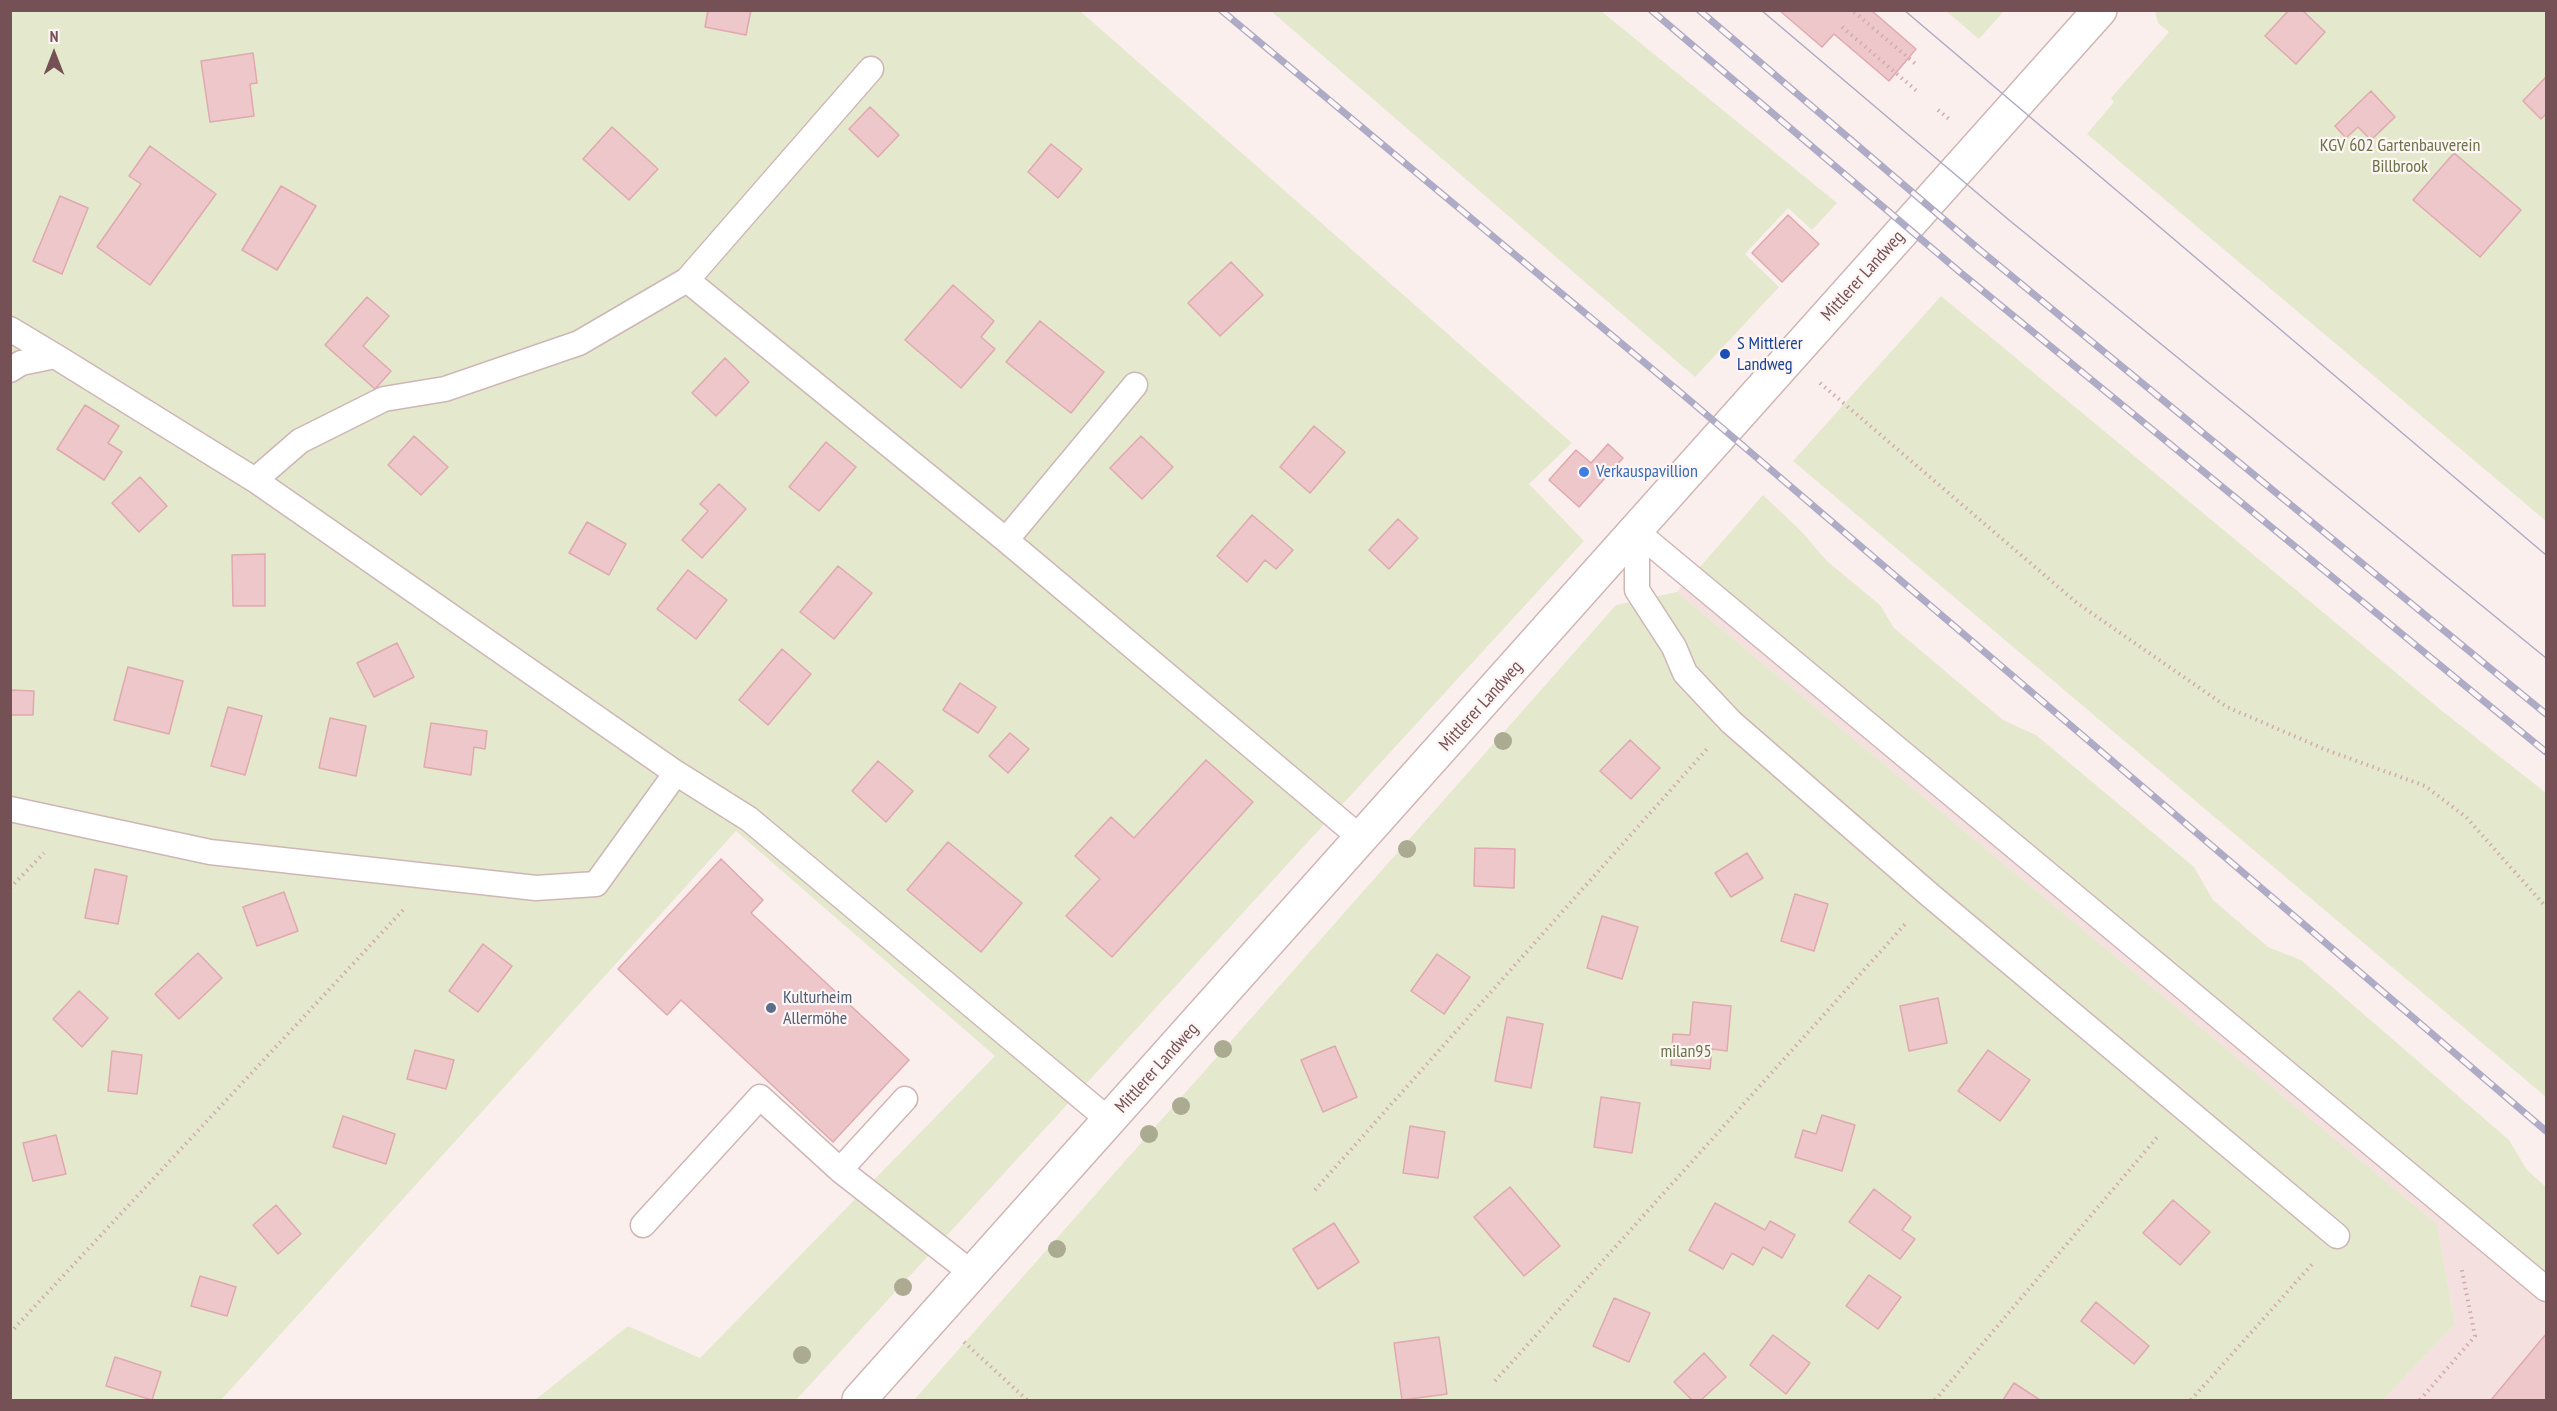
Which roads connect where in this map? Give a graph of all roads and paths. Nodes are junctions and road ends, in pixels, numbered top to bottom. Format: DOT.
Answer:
graph roads {
  1 [pos="2100,10"];
  2 [pos="1854,12"];
  3 [pos="1842,27"];
  4 [pos="1918,66"];
  5 [pos="871,69"];
  6 [pos="1918,92"];
  7 [pos="687,280"];
  8 [pos="10,329"];
  9 [pos="55,356"];
  10 [pos="10,370"];
  11 [pos="1135,385"];
  12 [pos="1857,414"];
  13 [pos="255,480"];
  14 [pos="1636,532"];
  15 [pos="1006,540"];
  16 [pos="1731,722"];
  17 [pos="676,773"];
  18 [pos="10,809"];
  19 [pos="1362,839"];
  20 [pos="434,876"];
  21 [pos="1931,896"];
  22 [pos="2547,907"];
  23 [pos="905,1099"];
  24 [pos="2182,1107"];
  25 [pos="1110,1121"];
  26 [pos="840,1170"];
  27 [pos="1315,1190"];
  28 [pos="2465,1222"];
  29 [pos="643,1225"];
  30 [pos="2337,1236"];
  31 [pos="973,1274"];
  32 [pos="2547,1289"];
  33 [pos="935,1316"];
  34 [pos="10,1333"];
  35 [pos="1495,1381"];
  36 [pos="859,1401"];
  37 [pos="1028,1401"];
  38 [pos="1935,1401"];
  39 [pos="2191,1401"];
  40 [pos="2420,1401"];
  1 -- 14 [label="street, Mittlerer Landweg"];
  2 -- 4 [label="path"];
  3 -- 6 [label="path"];
  5 -- 7 [label="lane"];
  7 -- 13 [label="lane"];
  7 -- 15 [label="lane"];
  8 -- 9 [label="lane"];
  9 -- 10 [label="lane"];
  9 -- 13 [label="lane"];
  11 -- 15 [label="lane"];
  12 -- 22 [label="path"];
  13 -- 17 [label="lane"];
  14 -- 16 [label="lane"];
  14 -- 19 [label="street, Mittlerer Landweg"];
  14 -- 28 [label="lane"];
  15 -- 19 [label="lane"];
  16 -- 21 [label="lane"];
  16 -- 27 [label="path"];
  17 -- 20 [label="lane"];
  17 -- 25 [label="lane"];
  18 -- 20 [label="lane"];
  19 -- 25 [label="street, Mittlerer Landweg"];
  20 -- 34 [label="path"];
  21 -- 24 [label="lane"];
  21 -- 35 [label="path"];
  23 -- 26 [label="lane"];
  24 -- 30 [label="lane"];
  24 -- 38 [label="path"];
  25 -- 31 [label="street, Mittlerer Landweg"];
  26 -- 29 [label="lane"];
  26 -- 31 [label="lane"];
  28 -- 32 [label="lane"];
  28 -- 40 [label="path"];
  30 -- 39 [label="path"];
  31 -- 33 [label="street, Mittlerer Landweg"];
  33 -- 36 [label="street, Mittlerer Landweg"];
  33 -- 37 [label="path"];
}
